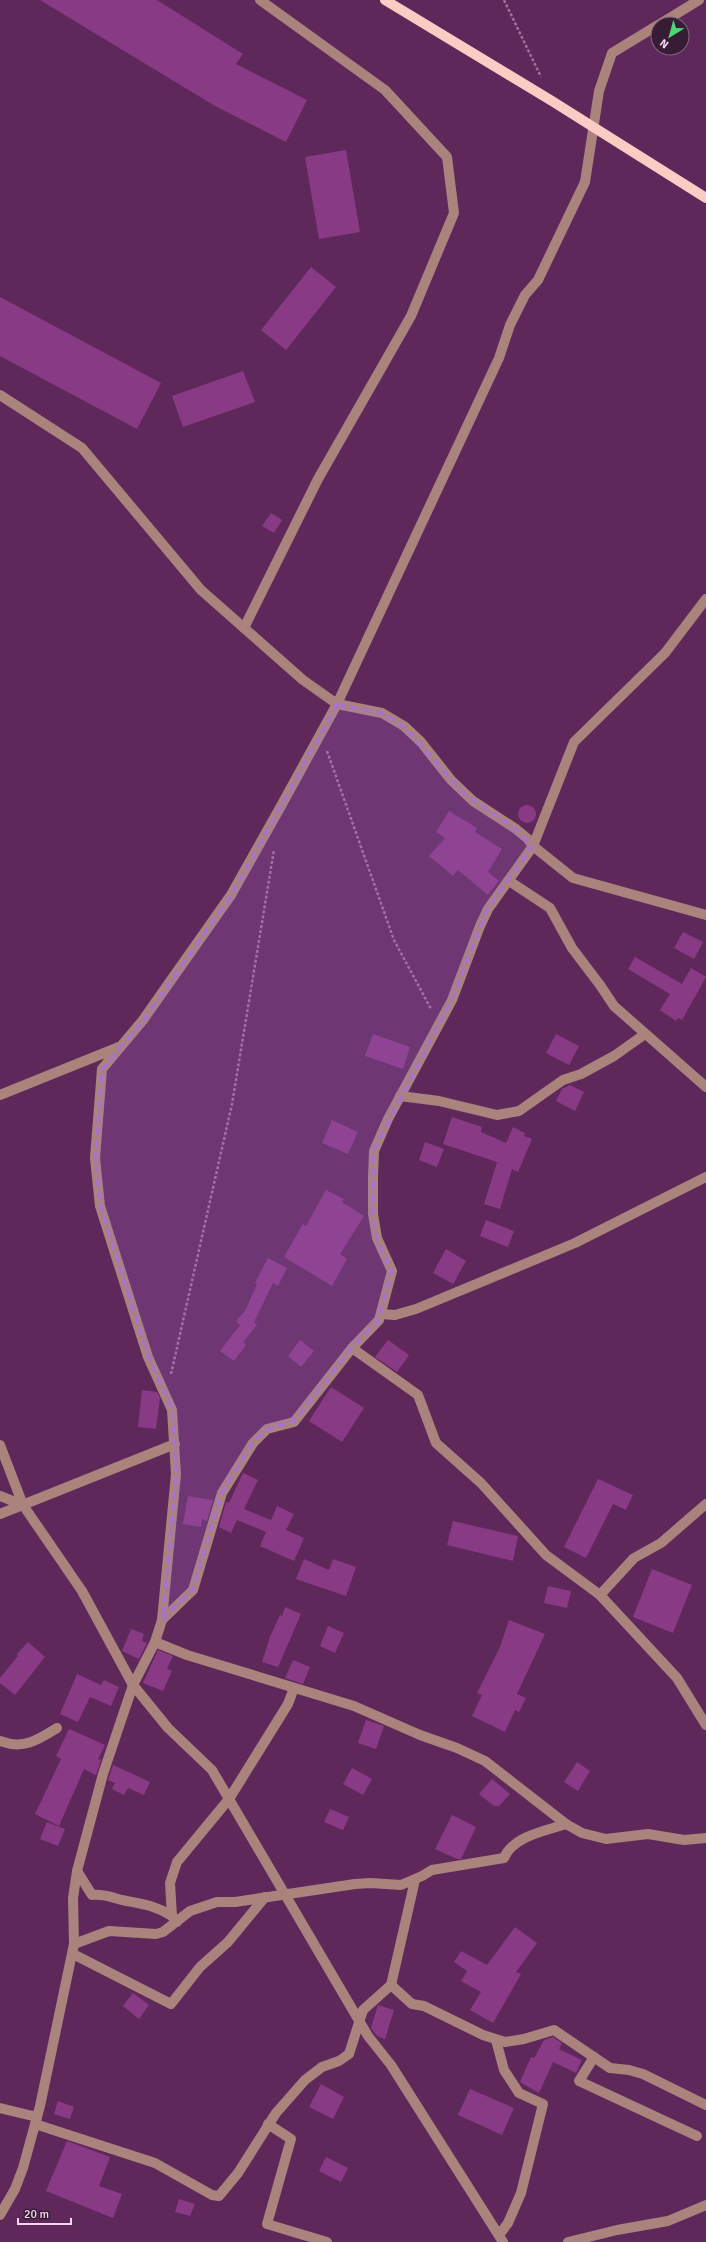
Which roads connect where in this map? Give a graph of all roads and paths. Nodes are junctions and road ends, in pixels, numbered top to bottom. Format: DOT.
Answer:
graph roads {
  1 [pos="260,0"];
  2 [pos="385,0"];
  3 [pos="504,0"];
  4 [pos="699,0"];
  5 [pos="672,16"];
  6 [pos="650,30"];
  7 [pos="542,79"];
  8 [pos="594,127"];
  9 [pos="706,198"];
  10 [pos="0,395"];
  11 [pos="706,600"];
  12 [pos="244,628"];
  13 [pos="337,704"];
  14 [pos="321,733"];
  15 [pos="274,845"];
  16 [pos="533,846"];
  17 [pos="509,881"];
  18 [pos="706,915"];
  19 [pos="439,1024"];
  20 [pos="645,1034"];
  21 [pos="120,1047"];
  22 [pos="706,1087"];
  23 [pos="0,1095"];
  24 [pos="400,1096"];
  25 [pos="706,1177"];
  26 [pos="381,1314"];
  27 [pos="352,1348"];
  28 [pos="166,1396"];
  29 [pos="175,1444"];
  30 [pos="0,1445"];
  31 [pos="0,1496"];
  32 [pos="706,1504"];
  33 [pos="23,1505"];
  34 [pos="0,1514"];
  35 [pos="600,1595"];
  36 [pos="162,1620"];
  37 [pos="155,1642"];
  38 [pos="133,1685"];
  39 [pos="294,1688"];
  40 [pos="706,1725"];
  41 [pos="57,1728"];
  42 [pos="0,1741"];
  43 [pos="229,1799"];
  44 [pos="566,1824"];
  45 [pos="706,1838"];
  46 [pos="77,1871"];
  47 [pos="415,1880"];
  48 [pos="286,1894"];
  49 [pos="265,1897"];
  50 [pos="175,1919"];
  51 [pos="73,1949"];
  52 [pos="391,1986"];
  53 [pos="359,2018"];
  54 [pos="496,2040"];
  55 [pos="594,2057"];
  56 [pos="706,2105"];
  57 [pos="0,2108"];
  58 [pos="36,2121"];
  59 [pos="268,2124"];
  60 [pos="697,2136"];
  61 [pos="706,2205"];
  62 [pos="0,2216"];
  63 [pos="501,2238"];
  64 [pos="327,2242"];
  65 [pos="568,2242"];
  1 -- 12 [label="street"];
  2 -- 8 [label="main road"];
  3 -- 7 [label="path"];
  4 -- 5 [label="street"];
  6 -- 8 [label="street"];
  8 -- 9 [label="main road"];
  8 -- 13 [label="street"];
  10 -- 12 [label="street"];
  11 -- 16 [label="street"];
  12 -- 13 [label="street"];
  13 -- 14 [label="street"];
  13 -- 16 [label="street"];
  14 -- 19 [label="path"];
  14 -- 21 [label="street"];
  15 -- 28 [label="path"];
  16 -- 17 [label="street"];
  16 -- 18 [label="street"];
  17 -- 19 [label="street"];
  17 -- 20 [label="street"];
  19 -- 24 [label="street"];
  20 -- 22 [label="street"];
  20 -- 24 [label="street"];
  21 -- 23 [label="street"];
  21 -- 28 [label="street"];
  24 -- 26 [label="street"];
  25 -- 26 [label="street"];
  26 -- 27 [label="street"];
  27 -- 35 [label="street"];
  27 -- 36 [label="street"];
  28 -- 29 [label="street"];
  29 -- 33 [label="street"];
  29 -- 36 [label="street"];
  30 -- 33 [label="street"];
  31 -- 33 [label="street"];
  32 -- 35 [label="street"];
  33 -- 34 [label="street"];
  33 -- 38 [label="street"];
  35 -- 40 [label="street"];
  36 -- 37 [label="street"];
  37 -- 38 [label="street"];
  37 -- 39 [label="street"];
  38 -- 43 [label="street"];
  38 -- 46 [label="street"];
  39 -- 43 [label="street"];
  39 -- 44 [label="street"];
  41 -- 42 [label="street"];
  43 -- 48 [label="street"];
  43 -- 50 [label="street"];
  44 -- 45 [label="street"];
  44 -- 47 [label="street"];
  46 -- 50 [label="street"];
  46 -- 51 [label="street"];
  47 -- 48 [label="street"];
  47 -- 52 [label="street"];
  48 -- 49 [label="street"];
  48 -- 53 [label="street"];
  49 -- 50 [label="street"];
  49 -- 51 [label="street"];
  50 -- 51 [label="street"];
  51 -- 58 [label="street"];
  52 -- 53 [label="street"];
  52 -- 54 [label="street"];
  53 -- 59 [label="street"];
  53 -- 63 [label="street"];
  54 -- 55 [label="street"];
  54 -- 63 [label="street"];
  55 -- 56 [label="street"];
  55 -- 60 [label="street"];
  57 -- 58 [label="street"];
  58 -- 59 [label="street"];
  58 -- 62 [label="street"];
  59 -- 64 [label="street"];
  61 -- 65 [label="street"];
}
